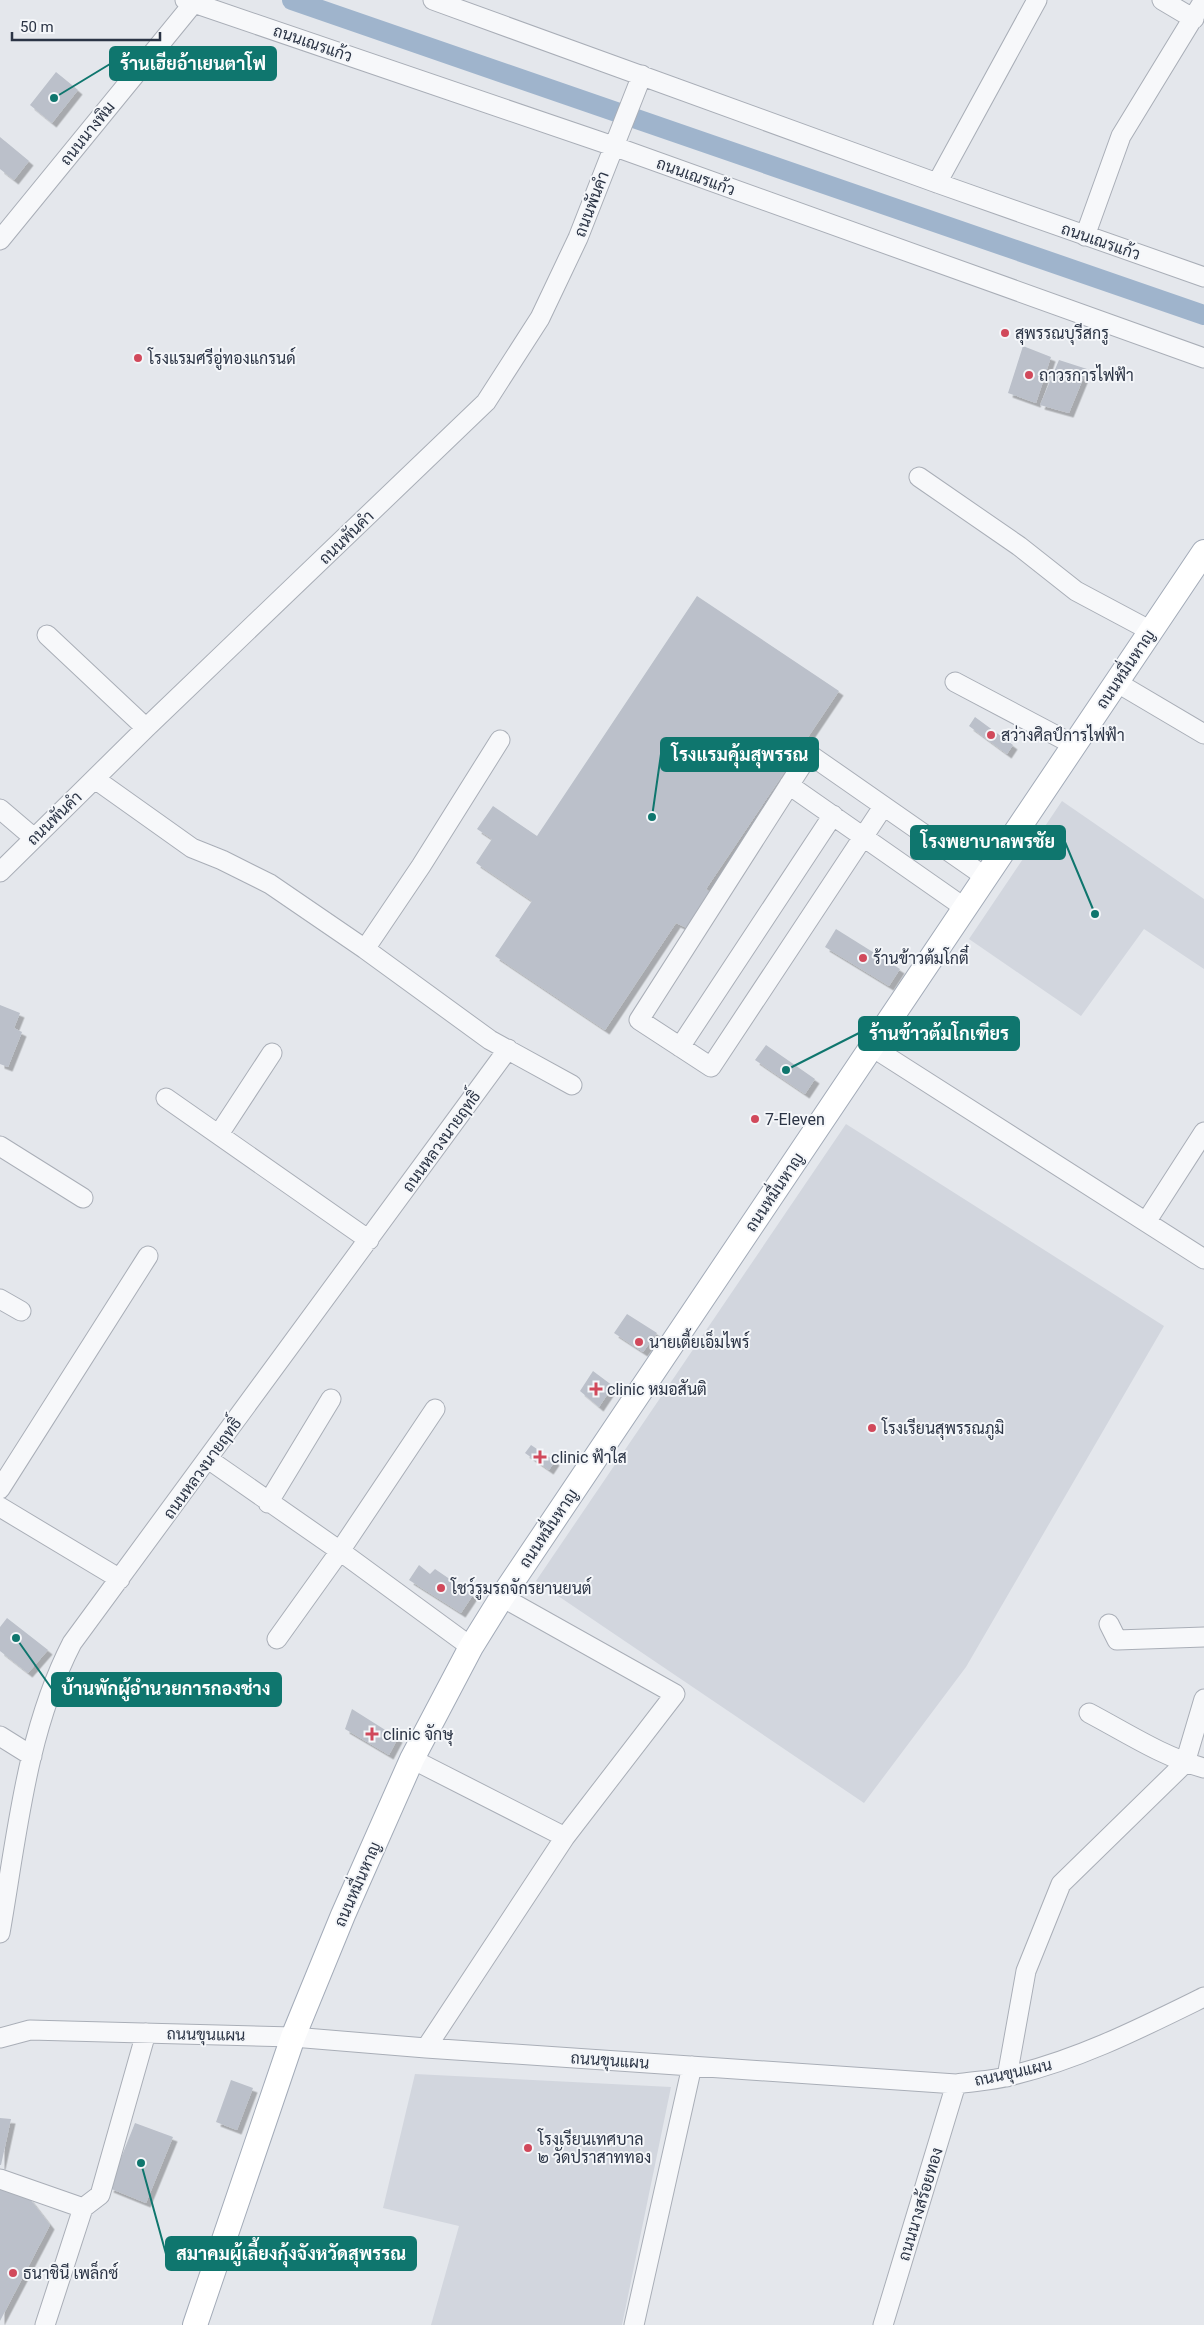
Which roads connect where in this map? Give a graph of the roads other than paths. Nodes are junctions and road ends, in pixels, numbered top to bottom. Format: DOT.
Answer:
graph roads {
  1 [pos="433,0"];
  2 [pos="1037,0"];
  3 [pos="1162,0"];
  4 [pos="1204,0"];
  5 [pos="192,1"];
  6 [pos="1194,19"];
  7 [pos="642,75"];
  8 [pos="613,146"];
  9 [pos="937,183"];
  10 [pos="1085,236"];
  11 [pos="0,240"];
  12 [pos="1204,278"];
  13 [pos="1204,358"];
  14 [pos="920,477"];
  15 [pos="1204,552"];
  16 [pos="1151,631"];
  17 [pos="47,635"];
  18 [pos="955,682"];
  19 [pos="1116,682"];
  20 [pos="146,728"];
  21 [pos="1203,731"];
  22 [pos="500,740"];
  23 [pos="1074,745"];
  24 [pos="95,778"];
  25 [pos="789,785"];
  26 [pos="883,807"];
  27 [pos="0,809"];
  28 [pos="833,815"];
  29 [pos="863,836"];
  30 [pos="34,838"];
  31 [pos="0,872"];
  32 [pos="987,878"];
  33 [pos="965,908"];
  34 [pos="365,949"];
  35 [pos="872,1046"];
  36 [pos="680,1047"];
  37 [pos="508,1049"];
  38 [pos="272,1053"];
  39 [pos="572,1085"];
  40 [pos="166,1098"];
  41 [pos="1204,1132"];
  42 [pos="218,1134"];
  43 [pos="0,1146"];
  44 [pos="83,1198"];
  45 [pos="1146,1222"];
  46 [pos="369,1240"];
  47 [pos="148,1256"];
  48 [pos="1204,1259"];
  49 [pos="0,1299"];
  50 [pos="21,1311"];
  51 [pos="331,1399"];
  52 [pos="435,1409"];
  53 [pos="208,1460"];
  54 [pos="0,1489"];
  55 [pos="268,1503"];
  56 [pos="0,1507"];
  57 [pos="340,1551"];
  58 [pos="120,1579"];
  59 [pos="502,1597"];
  60 [pos="1109,1624"];
  61 [pos="1204,1637"];
  62 [pos="277,1639"];
  63 [pos="470,1647"];
  64 [pos="1204,1699"];
  65 [pos="1089,1713"];
  66 [pos="0,1736"];
  67 [pos="32,1756"];
  68 [pos="412,1759"];
  69 [pos="1185,1763"];
  70 [pos="1204,1768"];
  71 [pos="565,1837"];
  72 [pos="0,1934"];
  73 [pos="1204,1997"];
  74 [pos="146,2033"];
  75 [pos="292,2036"];
  76 [pos="0,2038"];
  77 [pos="426,2048"];
  78 [pos="692,2066"];
  79 [pos="1008,2077"];
  80 [pos="956,2084"];
  81 [pos="0,2179"];
  82 [pos="83,2208"];
  83 [pos="45,2325"];
  84 [pos="195,2325"];
  85 [pos="634,2325"];
  86 [pos="884,2325"];
  1 -- 7 [label="street, ถนนเณรแก้ว"];
  2 -- 9 [label="street"];
  3 -- 6 [label="street"];
  4 -- 6 [label="street"];
  5 -- 8 [label="street, ถนนเณรแก้ว"];
  5 -- 11 [label="street, ถนนนางพิม"];
  6 -- 10 [label="street"];
  7 -- 8 [label="street, ถนนพันคำ"];
  7 -- 9 [label="street, ถนนเณรแก้ว"];
  8 -- 13 [label="street, ถนนเณรแก้ว"];
  8 -- 20 [label="street, ถนนพันคำ"];
  9 -- 10 [label="street, ถนนเณรแก้ว"];
  10 -- 12 [label="street, ถนนเณรแก้ว"];
  14 -- 16 [label="street"];
  15 -- 16 [label="main road, ถนนหมื่นหาญ"];
  16 -- 19 [label="main road, ถนนหมื่นหาญ"];
  17 -- 20 [label="street"];
  18 -- 23 [label="street"];
  19 -- 21 [label="street"];
  19 -- 23 [label="main road, ถนนหมื่นหาญ"];
  20 -- 24 [label="street, ถนนพันคำ"];
  22 -- 34 [label="street"];
  23 -- 32 [label="main road, ถนนหมื่นหาญ"];
  24 -- 30 [label="street, ถนนพันคำ"];
  24 -- 34 [label="street"];
  25 -- 26 [label="street"];
  25 -- 28 [label="street"];
  25 -- 36 [label="street"];
  26 -- 29 [label="street"];
  26 -- 32 [label="street"];
  27 -- 30 [label="street"];
  28 -- 29 [label="street"];
  28 -- 36 [label="street"];
  29 -- 33 [label="street"];
  29 -- 36 [label="street"];
  30 -- 31 [label="street, ถนนพันคำ"];
  32 -- 33 [label="main road, ถนนหมื่นหาญ"];
  33 -- 35 [label="main road, ถนนหมื่นหาญ"];
  34 -- 37 [label="street"];
  35 -- 45 [label="street"];
  35 -- 59 [label="main road, ถนนหมื่นหาญ"];
  37 -- 39 [label="street"];
  37 -- 46 [label="street, ถนนหลวงนายฤทธิ์"];
  38 -- 42 [label="street"];
  40 -- 42 [label="street"];
  41 -- 45 [label="street"];
  42 -- 46 [label="street"];
  43 -- 44 [label="street"];
  45 -- 48 [label="street"];
  46 -- 53 [label="street, ถนนหลวงนายฤทธิ์"];
  47 -- 54 [label="street"];
  49 -- 50 [label="street"];
  51 -- 55 [label="street"];
  52 -- 57 [label="street"];
  53 -- 55 [label="street"];
  53 -- 58 [label="street, ถนนหลวงนายฤทธิ์"];
  55 -- 57 [label="street"];
  56 -- 58 [label="street"];
  57 -- 62 [label="street"];
  57 -- 63 [label="street"];
  58 -- 67 [label="street, ถนนหลวงนายฤทธิ์"];
  59 -- 63 [label="main road, ถนนหมื่นหาญ"];
  59 -- 71 [label="street"];
  60 -- 61 [label="street"];
  63 -- 68 [label="main road, ถนนหมื่นหาญ"];
  64 -- 69 [label="street"];
  65 -- 69 [label="street"];
  66 -- 67 [label="street"];
  67 -- 72 [label="street, ถนนหลวงนายฤทธิ์"];
  68 -- 71 [label="street"];
  68 -- 75 [label="main road, ถนนหมื่นหาญ"];
  69 -- 70 [label="street"];
  69 -- 79 [label="street"];
  71 -- 77 [label="street"];
  73 -- 79 [label="street, ถนนขุนแผน"];
  74 -- 75 [label="street, ถนนขุนแผน"];
  74 -- 76 [label="street, ถนนขุนแผน"];
  74 -- 82 [label="street"];
  75 -- 77 [label="street, ถนนขุนแผน"];
  75 -- 84 [label="main road, ถนนหมื่นหาญ"];
  77 -- 78 [label="street, ถนนขุนแผน"];
  78 -- 80 [label="street, ถนนขุนแผน"];
  78 -- 85 [label="street"];
  79 -- 80 [label="street, ถนนขุนแผน"];
  80 -- 86 [label="street, ถนนนางสร้อยทอง"];
  81 -- 82 [label="street"];
  82 -- 83 [label="street"];
}
